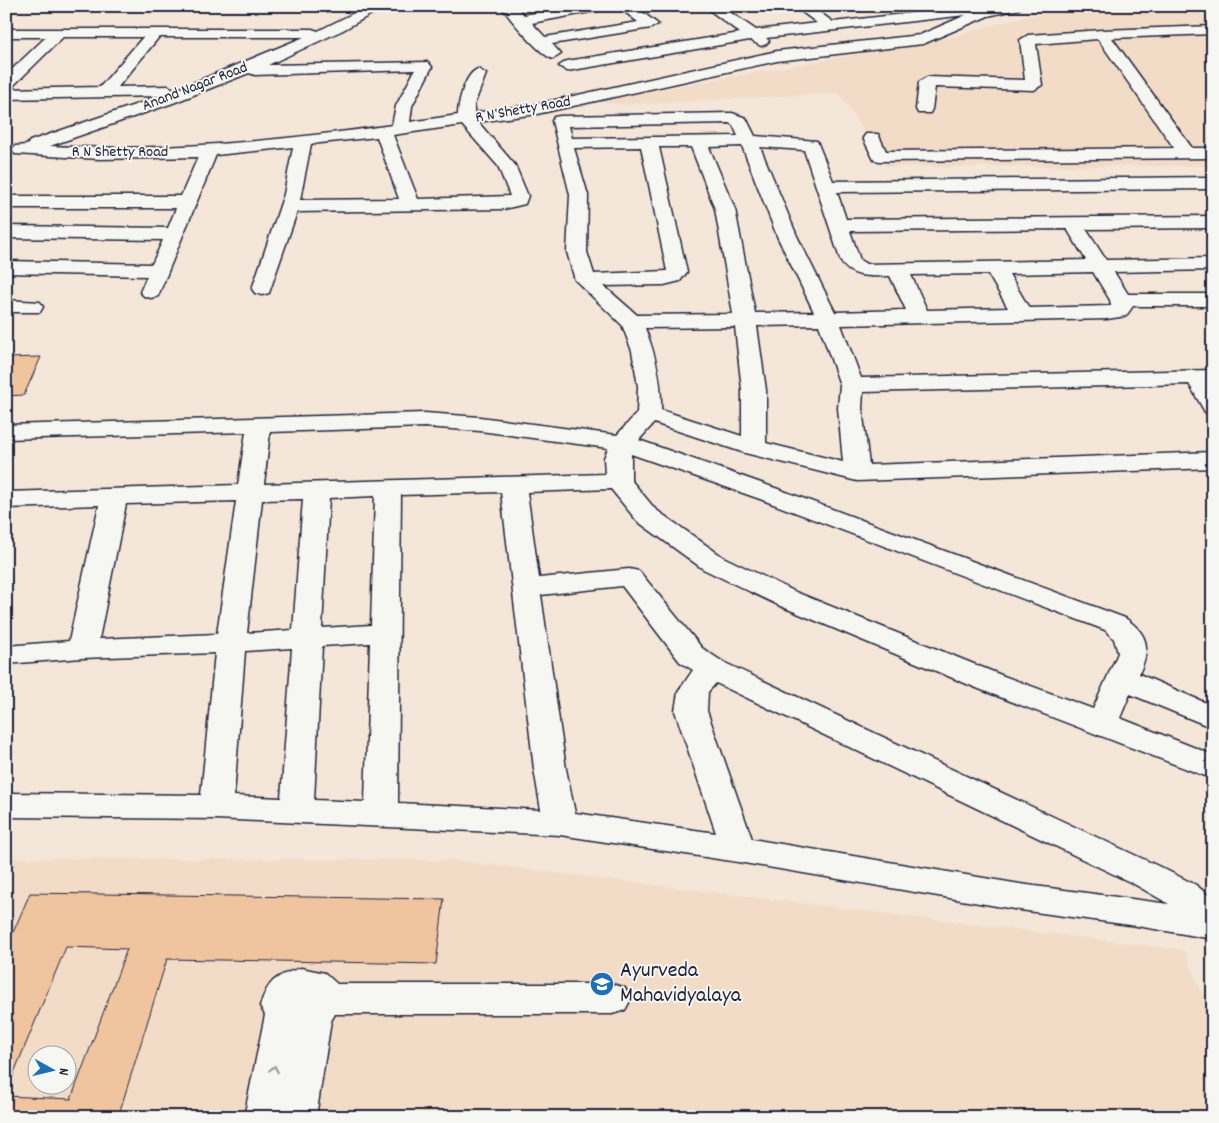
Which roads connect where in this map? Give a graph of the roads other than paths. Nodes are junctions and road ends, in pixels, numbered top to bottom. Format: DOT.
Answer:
graph roads {
  1 [pos="379,6"];
  2 [pos="508,6"];
  3 [pos="601,6"];
  4 [pos="624,6"];
  5 [pos="711,6"];
  6 [pos="801,6"];
  7 [pos="891,6"];
  8 [pos="1014,6"];
  9 [pos="977,10"];
  10 [pos="911,18"];
  11 [pos="521,20"];
  12 [pos="651,24"];
  13 [pos="830,26"];
  14 [pos="1213,30"];
  15 [pos="6,33"];
  16 [pos="59,33"];
  17 [pos="324,33"];
  18 [pos="154,34"];
  19 [pos="1102,34"];
  20 [pos="754,35"];
  21 [pos="540,42"];
  22 [pos="685,46"];
  23 [pos="777,56"];
  24 [pos="567,66"];
  25 [pos="241,70"];
  26 [pos="478,74"];
  27 [pos="6,84"];
  28 [pos="192,90"];
  29 [pos="105,92"];
  30 [pos="6,94"];
  31 [pos="601,95"];
  32 [pos="924,109"];
  33 [pos="558,113"];
  34 [pos="466,119"];
  35 [pos="400,129"];
  36 [pos="382,132"];
  37 [pos="62,137"];
  38 [pos="6,138"];
  39 [pos="872,138"];
  40 [pos="303,141"];
  41 [pos="749,141"];
  42 [pos="649,142"];
  43 [pos="698,142"];
  44 [pos="564,143"];
  45 [pos="209,151"];
  46 [pos="14,153"];
  47 [pos="1213,153"];
  48 [pos="1187,154"];
  49 [pos="1213,183"];
  50 [pos="826,187"];
  51 [pos="6,202"];
  52 [pos="188,202"];
  53 [pos="410,203"];
  54 [pos="289,206"];
  55 [pos="1072,222"];
  56 [pos="1205,222"];
  57 [pos="837,224"];
  58 [pos="6,232"];
  59 [pos="175,234"];
  60 [pos="1213,244"];
  61 [pos="1213,264"];
  62 [pos="1100,265"];
  63 [pos="6,267"];
  64 [pos="995,268"];
  65 [pos="160,270"];
  66 [pos="898,270"];
  67 [pos="585,280"];
  68 [pos="262,289"];
  69 [pos="151,292"];
  70 [pos="1120,300"];
  71 [pos="1213,300"];
  72 [pos="6,306"];
  73 [pos="32,306"];
  74 [pos="1022,314"];
  75 [pos="919,316"];
  76 [pos="827,318"];
  77 [pos="745,320"];
  78 [pos="632,322"];
  79 [pos="1205,377"];
  80 [pos="852,385"];
  81 [pos="1213,407"];
  82 [pos="259,424"];
  83 [pos="637,428"];
  84 [pos="6,432"];
  85 [pos="754,448"];
  86 [pos="1213,460"];
  87 [pos="857,473"];
  88 [pos="618,481"];
  89 [pos="513,485"];
  90 [pos="388,489"];
  91 [pos="316,491"];
  92 [pos="248,493"];
  93 [pos="114,497"];
  94 [pos="6,500"];
  95 [pos="527,588"];
  96 [pos="385,632"];
  97 [pos="309,638"];
  98 [pos="231,643"];
  99 [pos="82,649"];
  100 [pos="6,655"];
  101 [pos="712,669"];
  102 [pos="1121,678"];
  103 [pos="1213,718"];
  104 [pos="1102,723"];
  105 [pos="1213,768"];
  106 [pos="6,805"];
  107 [pos="216,807"];
  108 [pos="297,811"];
  109 [pos="381,815"];
  110 [pos="560,823"];
  111 [pos="738,849"];
  112 [pos="1213,920"];
  113 [pos="1213,925"];
  114 [pos="612,999"];
  115 [pos="307,1010"];
  116 [pos="264,1117"];
  117 [pos="296,1117"];
  1 -- 17 [label="street, Anand Nagar Road"];
  2 -- 11 [label="street"];
  3 -- 11 [label="street"];
  4 -- 12 [label="street"];
  5 -- 20 [label="street"];
  6 -- 13 [label="street"];
  7 -- 10 [label="street"];
  8 -- 9 [label="street, R N Shetty Road"];
  9 -- 10 [label="street"];
  9 -- 23 [label="street, R N Shetty Road"];
  10 -- 13 [label="street"];
  11 -- 21 [label="street"];
  12 -- 21 [label="street"];
  12 -- 22 [label="street"];
  13 -- 20 [label="street"];
  14 -- 19 [label="street"];
  15 -- 16 [label="street"];
  16 -- 18 [label="street"];
  16 -- 27 [label="street"];
  17 -- 18 [label="street"];
  17 -- 25 [label="street, Anand Nagar Road"];
  18 -- 29 [label="street"];
  19 -- 32 [label="street"];
  19 -- 48 [label="street"];
  20 -- 22 [label="street"];
  20 -- 23 [label="street"];
  21 -- 24 [label="street"];
  22 -- 24 [label="street"];
  23 -- 31 [label="street, R N Shetty Road"];
  24 -- 31 [label="street"];
  25 -- 28 [label="street, Anand Nagar Road"];
  25 -- 35 [label="street"];
  26 -- 34 [label="street"];
  28 -- 29 [label="street"];
  28 -- 37 [label="street, Anand Nagar Road"];
  29 -- 30 [label="street"];
  31 -- 33 [label="street, R N Shetty Road"];
  33 -- 34 [label="street, R N Shetty Road"];
  33 -- 41 [label="street"];
  33 -- 44 [label="street"];
  34 -- 35 [label="street, R N Shetty Road"];
  34 -- 53 [label="street"];
  35 -- 36 [label="street, R N Shetty Road"];
  36 -- 40 [label="street, R N Shetty Road"];
  36 -- 53 [label="street"];
  37 -- 38 [label="street, R N Shetty Road"];
  37 -- 46 [label="street, Anand Nagar Road"];
  39 -- 48 [label="street"];
  40 -- 45 [label="street, R N Shetty Road"];
  40 -- 54 [label="street"];
  41 -- 43 [label="street"];
  41 -- 50 [label="street"];
  41 -- 76 [label="street"];
  42 -- 43 [label="street"];
  42 -- 44 [label="street"];
  42 -- 67 [label="street"];
  43 -- 77 [label="street"];
  44 -- 67 [label="street"];
  45 -- 46 [label="street, R N Shetty Road"];
  45 -- 52 [label="street"];
  47 -- 48 [label="street"];
  49 -- 50 [label="street"];
  50 -- 57 [label="street"];
  51 -- 52 [label="street"];
  52 -- 59 [label="street"];
  53 -- 54 [label="street"];
  54 -- 68 [label="street"];
  55 -- 56 [label="street"];
  55 -- 57 [label="street"];
  55 -- 62 [label="street"];
  56 -- 60 [label="street"];
  57 -- 66 [label="street"];
  58 -- 59 [label="street"];
  59 -- 65 [label="street"];
  61 -- 62 [label="street"];
  62 -- 64 [label="street"];
  62 -- 70 [label="street"];
  63 -- 65 [label="street"];
  64 -- 66 [label="street"];
  64 -- 74 [label="street"];
  65 -- 69 [label="street"];
  66 -- 75 [label="street"];
  67 -- 78 [label="street"];
  70 -- 71 [label="street"];
  70 -- 74 [label="street"];
  72 -- 73 [label="street"];
  74 -- 75 [label="street"];
  75 -- 76 [label="street"];
  76 -- 77 [label="street"];
  76 -- 80 [label="street"];
  77 -- 78 [label="street"];
  77 -- 85 [label="street"];
  78 -- 83 [label="street"];
  79 -- 80 [label="street"];
  79 -- 81 [label="street"];
  80 -- 87 [label="street"];
  82 -- 83 [label="street"];
  82 -- 84 [label="street"];
  82 -- 92 [label="street"];
  83 -- 85 [label="street"];
  83 -- 88 [label="street"];
  83 -- 102 [label="street"];
  85 -- 87 [label="street"];
  86 -- 87 [label="street"];
  88 -- 89 [label="street"];
  88 -- 104 [label="street"];
  89 -- 90 [label="street"];
  89 -- 95 [label="street"];
  90 -- 91 [label="street"];
  90 -- 96 [label="street"];
  91 -- 92 [label="street"];
  91 -- 97 [label="street"];
  92 -- 93 [label="street"];
  92 -- 98 [label="street"];
  93 -- 94 [label="street"];
  93 -- 99 [label="street"];
  95 -- 101 [label="street"];
  95 -- 110 [label="street"];
  96 -- 97 [label="street"];
  96 -- 109 [label="street"];
  97 -- 98 [label="street"];
  97 -- 108 [label="street"];
  98 -- 99 [label="street"];
  98 -- 107 [label="street"];
  99 -- 100 [label="street"];
  101 -- 111 [label="street"];
  101 -- 112 [label="street"];
  102 -- 103 [label="street"];
  102 -- 104 [label="street"];
  104 -- 105 [label="street"];
  106 -- 107 [label="street"];
  107 -- 108 [label="street"];
  108 -- 109 [label="street"];
  109 -- 110 [label="street"];
  110 -- 111 [label="street"];
  111 -- 113 [label="street"];
  114 -- 115 [label="street"];
  116 -- 115 [label="street, one-way"];
  115 -- 117 [label="street"];
}
